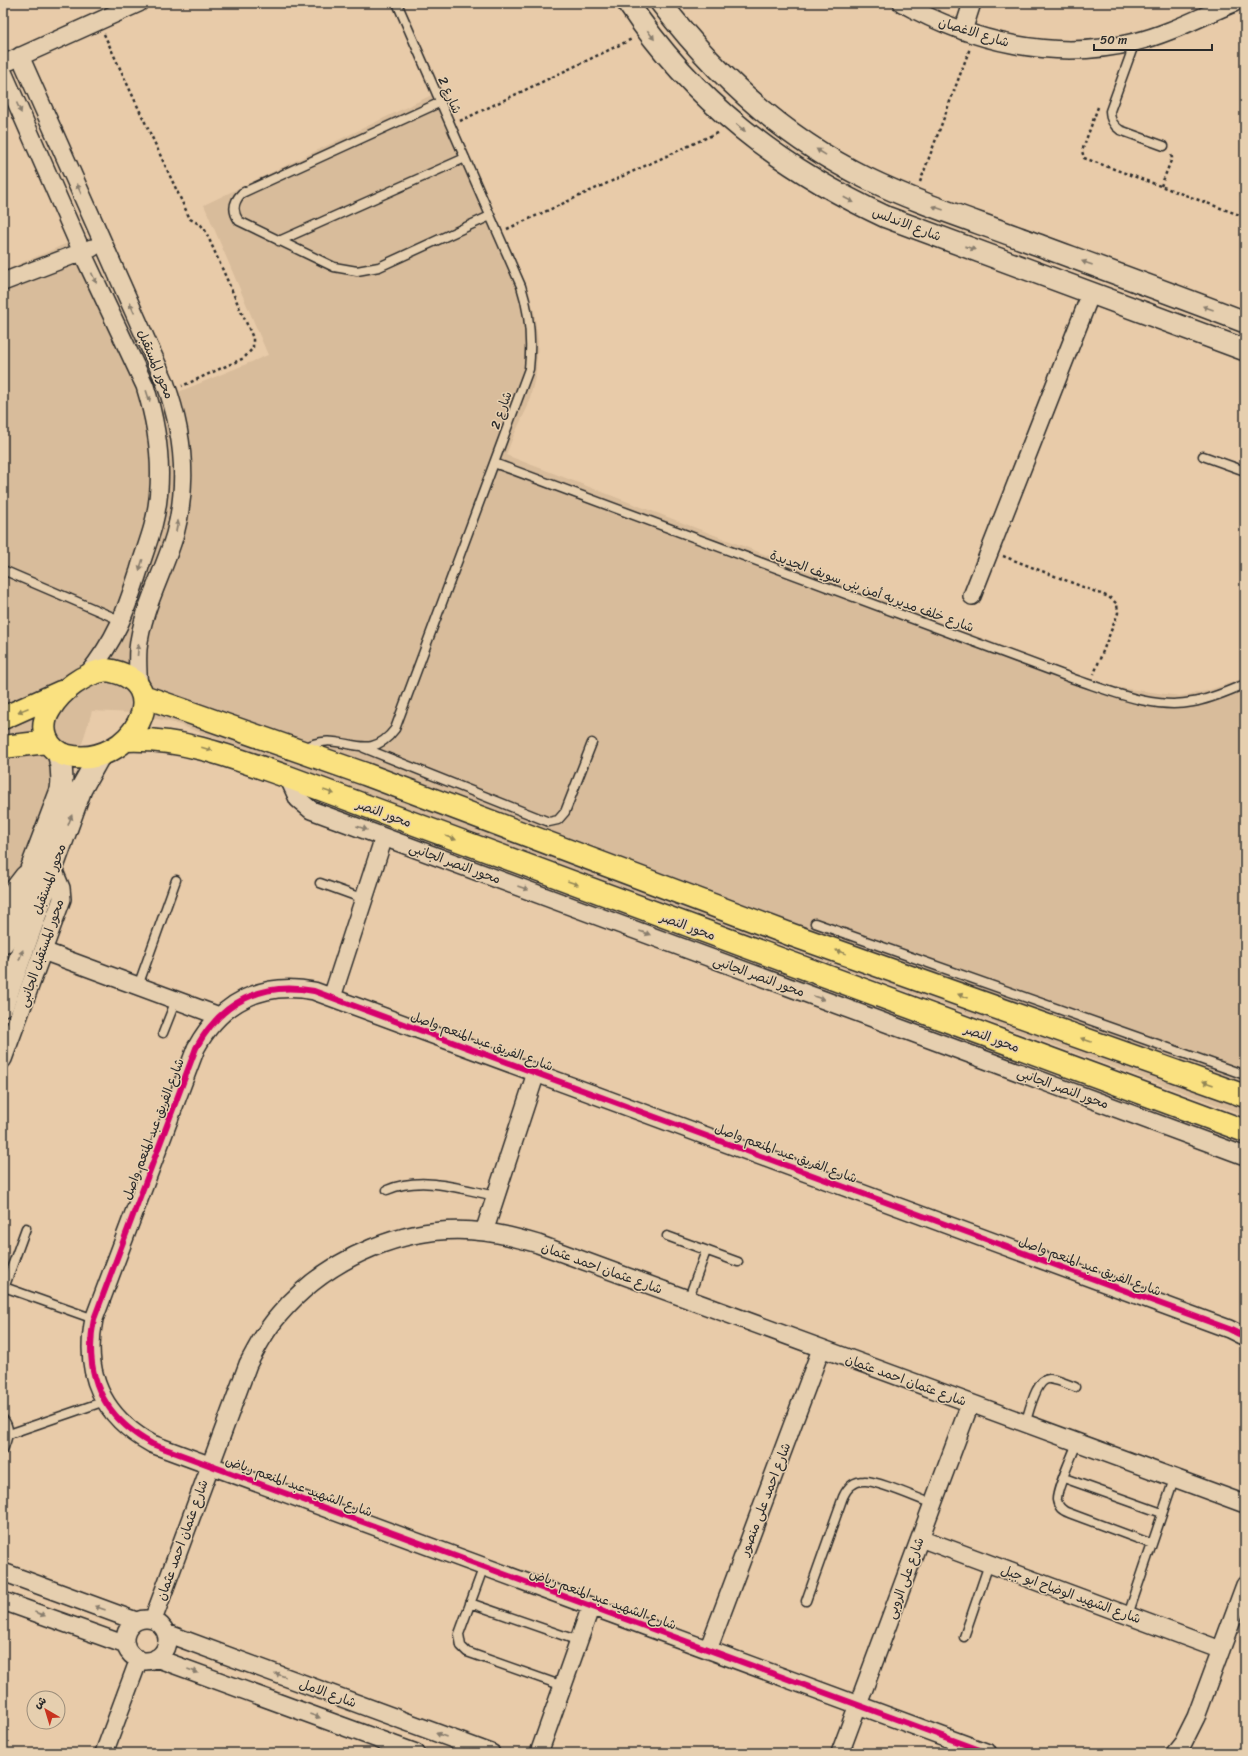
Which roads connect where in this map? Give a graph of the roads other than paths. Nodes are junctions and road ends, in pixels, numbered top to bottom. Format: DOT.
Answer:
graph roads {
  1 [pos="139,3"];
  2 [pos="397,3"];
  3 [pos="628,3"];
  4 [pos="661,3"];
  5 [pos="902,3"];
  6 [pos="972,3"];
  7 [pos="1234,3"];
  8 [pos="969,33"];
  9 [pos="1135,42"];
  10 [pos="20,56"];
  11 [pos="3,64"];
  12 [pos="3,72"];
  13 [pos="440,102"];
  14 [pos="1164,146"];
  15 [pos="465,158"];
  16 [pos="490,216"];
  17 [pos="279,241"];
  18 [pos="103,243"];
  19 [pos="82,252"];
  20 [pos="3,282"];
  21 [pos="1091,293"];
  22 [pos="1245,322"];
  23 [pos="1245,350"];
  24 [pos="1203,456"];
  25 [pos="494,463"];
  26 [pos="1245,471"];
  27 [pos="3,570"];
  28 [pos="972,596"];
  29 [pos="122,620"];
  30 [pos="87,675"];
  31 [pos="1245,684"];
  32 [pos="68,689"];
  33 [pos="141,692"];
  34 [pos="193,714"];
  35 [pos="3,718"];
  36 [pos="126,740"];
  37 [pos="181,743"];
  38 [pos="592,743"];
  39 [pos="3,747"];
  40 [pos="52,747"];
  41 [pos="363,748"];
  42 [pos="299,752"];
  43 [pos="100,755"];
  44 [pos="288,777"];
  45 [pos="384,837"];
  46 [pos="32,866"];
  47 [pos="53,869"];
  48 [pos="176,880"];
  49 [pos="320,884"];
  50 [pos="364,899"];
  51 [pos="3,907"];
  52 [pos="815,923"];
  53 [pos="792,935"];
  54 [pos="3,943"];
  55 [pos="43,951"];
  56 [pos="782,961"];
  57 [pos="138,986"];
  58 [pos="332,998"];
  59 [pos="176,1000"];
  60 [pos="3,1005"];
  61 [pos="219,1016"];
  62 [pos="163,1033"];
  63 [pos="3,1059"];
  64 [pos="536,1073"];
  65 [pos="1245,1075"];
  66 [pos="1245,1096"];
  67 [pos="1245,1132"];
  68 [pos="1245,1156"];
  69 [pos="388,1190"];
  70 [pos="496,1196"];
  71 [pos="26,1228"];
  72 [pos="484,1232"];
  73 [pos="667,1236"];
  74 [pos="706,1250"];
  75 [pos="738,1262"];
  76 [pos="7,1269"];
  77 [pos="4,1289"];
  78 [pos="688,1300"];
  79 [pos="94,1319"];
  80 [pos="1245,1336"];
  81 [pos="821,1349"];
  82 [pos="1075,1387"];
  83 [pos="105,1402"];
  84 [pos="970,1404"];
  85 [pos="3,1419"];
  86 [pos="1025,1424"];
  87 [pos="9,1434"];
  88 [pos="1077,1443"];
  89 [pos="3,1450"];
  90 [pos="210,1465"];
  91 [pos="1064,1478"];
  92 [pos="1174,1479"];
  93 [pos="933,1504"];
  94 [pos="1245,1504"];
  95 [pos="1162,1513"];
  96 [pos="920,1538"];
  97 [pos="1152,1544"];
  98 [pos="989,1564"];
  99 [pos="484,1566"];
  100 [pos="3,1572"];
  101 [pos="1245,1585"];
  102 [pos="3,1601"];
  103 [pos="806,1601"];
  104 [pos="470,1603"];
  105 [pos="591,1606"];
  106 [pos="1128,1615"];
  107 [pos="145,1620"];
  108 [pos="166,1632"];
  109 [pos="964,1637"];
  110 [pos="579,1641"];
  111 [pos="126,1645"];
  112 [pos="708,1650"];
  113 [pos="1221,1650"];
  114 [pos="156,1658"];
  115 [pos="139,1659"];
  116 [pos="563,1686"];
  117 [pos="858,1705"];
  118 [pos="104,1753"];
  119 [pos="416,1753"];
  120 [pos="491,1753"];
  121 [pos="539,1753"];
  122 [pos="840,1753"];
  123 [pos="988,1753"];
  124 [pos="1175,1753"];
  1 -- 10 [label="street"];
  2 -- 13 [label="lane, شارع 2"];
  3 -- 21 [label="street, شارع الاندلس, one-way"];
  22 -- 4 [label="street, شارع الاندلس, one-way"];
  5 -- 8 [label="street, شارع الاغصان"];
  6 -- 8 [label="street"];
  7 -- 9 [label="street, شارع الاغصان"];
  8 -- 9 [label="street, شارع الاغصان"];
  9 -- 14 [label="lane"];
  10 -- 11 [label="street"];
  18 -- 10 [label="street, محور المستقبل, one-way"];
  12 -- 19 [label="street, محور المستقبل, one-way"];
  13 -- 15 [label="lane, شارع 2"];
  13 -- 17 [label="lane"];
  15 -- 16 [label="lane, شارع 2"];
  15 -- 17 [label="lane"];
  16 -- 17 [label="lane"];
  16 -- 25 [label="lane, شارع 2"];
  18 -- 19 [label="street"];
  33 -- 18 [label="street, محور المستقبل, one-way"];
  19 -- 20 [label="street"];
  19 -- 29 [label="street, محور المستقبل, one-way"];
  21 -- 23 [label="street, شارع الاندلس"];
  21 -- 28 [label="street"];
  24 -- 26 [label="lane"];
  25 -- 31 [label="lane, شارع خلف مديريه أمن بنى سويف الجديدة"];
  25 -- 41 [label="lane, شارع 2"];
  27 -- 29 [label="lane"];
  29 -- 30 [label="street, محور المستقبل"];
  30 -- 32 [label="highway"];
  30 -- 33 [label="highway"];
  32 -- 35 [label="highway, one-way"];
  32 -- 40 [label="highway"];
  33 -- 34 [label="highway"];
  33 -- 36 [label="highway"];
  34 -- 37 [label="highway"];
  34 -- 42 [label="highway"];
  36 -- 37 [label="highway, محور النصر"];
  36 -- 43 [label="highway"];
  37 -- 44 [label="highway, محور النصر, one-way"];
  38 -- 41 [label="lane"];
  39 -- 40 [label="highway"];
  40 -- 43 [label="highway"];
  40 -- 46 [label="street, محور المستقبل"];
  41 -- 42 [label="lane"];
  42 -- 53 [label="highway"];
  47 -- 43 [label="street, محور المستقبل, one-way"];
  44 -- 45 [label="street, محور النصر الجانبى, one-way"];
  44 -- 56 [label="highway, محور النصر, one-way"];
  45 -- 50 [label="street"];
  45 -- 68 [label="street, محور النصر الجانبى, one-way"];
  46 -- 51 [label="street"];
  46 -- 54 [label="street, محور المستقبل"];
  47 -- 55 [label="street, محور المستقبل الجانبى"];
  60 -- 47 [label="street, محور المستقبل, one-way"];
  48 -- 57 [label="lane"];
  49 -- 50 [label="lane"];
  50 -- 58 [label="street"];
  52 -- 65 [label="lane"];
  53 -- 56 [label="highway"];
  66 -- 53 [label="highway, one-way"];
  55 -- 57 [label="street"];
  55 -- 63 [label="street, محور المستقبل الجانبى"];
  56 -- 67 [label="highway, محور النصر"];
  57 -- 59 [label="street"];
  58 -- 61 [label="street, شارع الفريق عبد المنعم واصل"];
  58 -- 64 [label="street, شارع الفريق عبد المنعم واصل"];
  59 -- 61 [label="street"];
  59 -- 62 [label="lane"];
  61 -- 79 [label="street, شارع الفريق عبد المنعم واصل"];
  64 -- 70 [label="street"];
  64 -- 80 [label="street, شارع الفريق عبد المنعم واصل"];
  69 -- 70 [label="lane"];
  70 -- 72 [label="street"];
  71 -- 76 [label="lane"];
  72 -- 78 [label="street, شارع عثمان احمد عثمان"];
  72 -- 90 [label="street, شارع عثمان احمد عثمان"];
  73 -- 74 [label="lane"];
  74 -- 75 [label="lane"];
  74 -- 78 [label="lane"];
  76 -- 77 [label="lane"];
  77 -- 79 [label="lane"];
  78 -- 81 [label="street, شارع عثمان احمد عثمان"];
  79 -- 83 [label="street, شارع الفريق عبد المنعم واصل"];
  81 -- 84 [label="street, شارع عثمان احمد عثمان"];
  81 -- 112 [label="street, شارع احمد على منصور"];
  82 -- 86 [label="lane"];
  83 -- 87 [label="lane"];
  83 -- 90 [label="street, شارع الفريق عبد المنعم واصل"];
  84 -- 86 [label="street, شارع عثمان احمد عثمان"];
  84 -- 93 [label="street, شارع على الروبى"];
  85 -- 87 [label="lane"];
  86 -- 88 [label="street, شارع عثمان احمد عثمان"];
  87 -- 89 [label="lane"];
  88 -- 91 [label="lane"];
  88 -- 92 [label="street, شارع عثمان احمد عثمان"];
  90 -- 99 [label="street, شارع الشهيد عبد المنعم رياض"];
  90 -- 107 [label="street, شارع عثمان احمد عثمان"];
  91 -- 95 [label="lane"];
  91 -- 97 [label="lane"];
  92 -- 94 [label="street, شارع عثمان احمد عثمان"];
  92 -- 95 [label="lane"];
  93 -- 96 [label="street, شارع على الروبى"];
  93 -- 103 [label="lane"];
  95 -- 97 [label="lane"];
  96 -- 98 [label="street, شارع الشهيد الوضاح ابو جبل"];
  96 -- 117 [label="street, شارع على الروبى"];
  97 -- 106 [label="lane"];
  98 -- 106 [label="street, شارع الشهيد الوضاح ابو جبل"];
  98 -- 109 [label="lane"];
  99 -- 104 [label="lane"];
  99 -- 105 [label="street, شارع الشهيد عبد المنعم رياض"];
  107 -- 100 [label="street, one-way"];
  101 -- 113 [label="street"];
  102 -- 111 [label="street, one-way"];
  104 -- 110 [label="lane"];
  104 -- 116 [label="lane"];
  105 -- 110 [label="street"];
  105 -- 112 [label="street, شارع الشهيد عبد المنعم رياض"];
  106 -- 113 [label="street, شارع الشهيد الوضاح ابو جبل"];
  107 -- 108 [label="street"];
  107 -- 111 [label="street"];
  108 -- 114 [label="street"];
  120 -- 108 [label="street, شارع الامل, one-way"];
  110 -- 116 [label="street"];
  111 -- 115 [label="street"];
  112 -- 117 [label="street, شارع الشهيد عبد المنعم رياض"];
  113 -- 124 [label="street"];
  114 -- 115 [label="street"];
  114 -- 119 [label="street, شارع الامل, one-way"];
  115 -- 118 [label="street"];
  116 -- 121 [label="street"];
  117 -- 122 [label="street, شارع على الروبى"];
  117 -- 123 [label="street, شارع الشهيد عبد المنعم رياض"];
}
